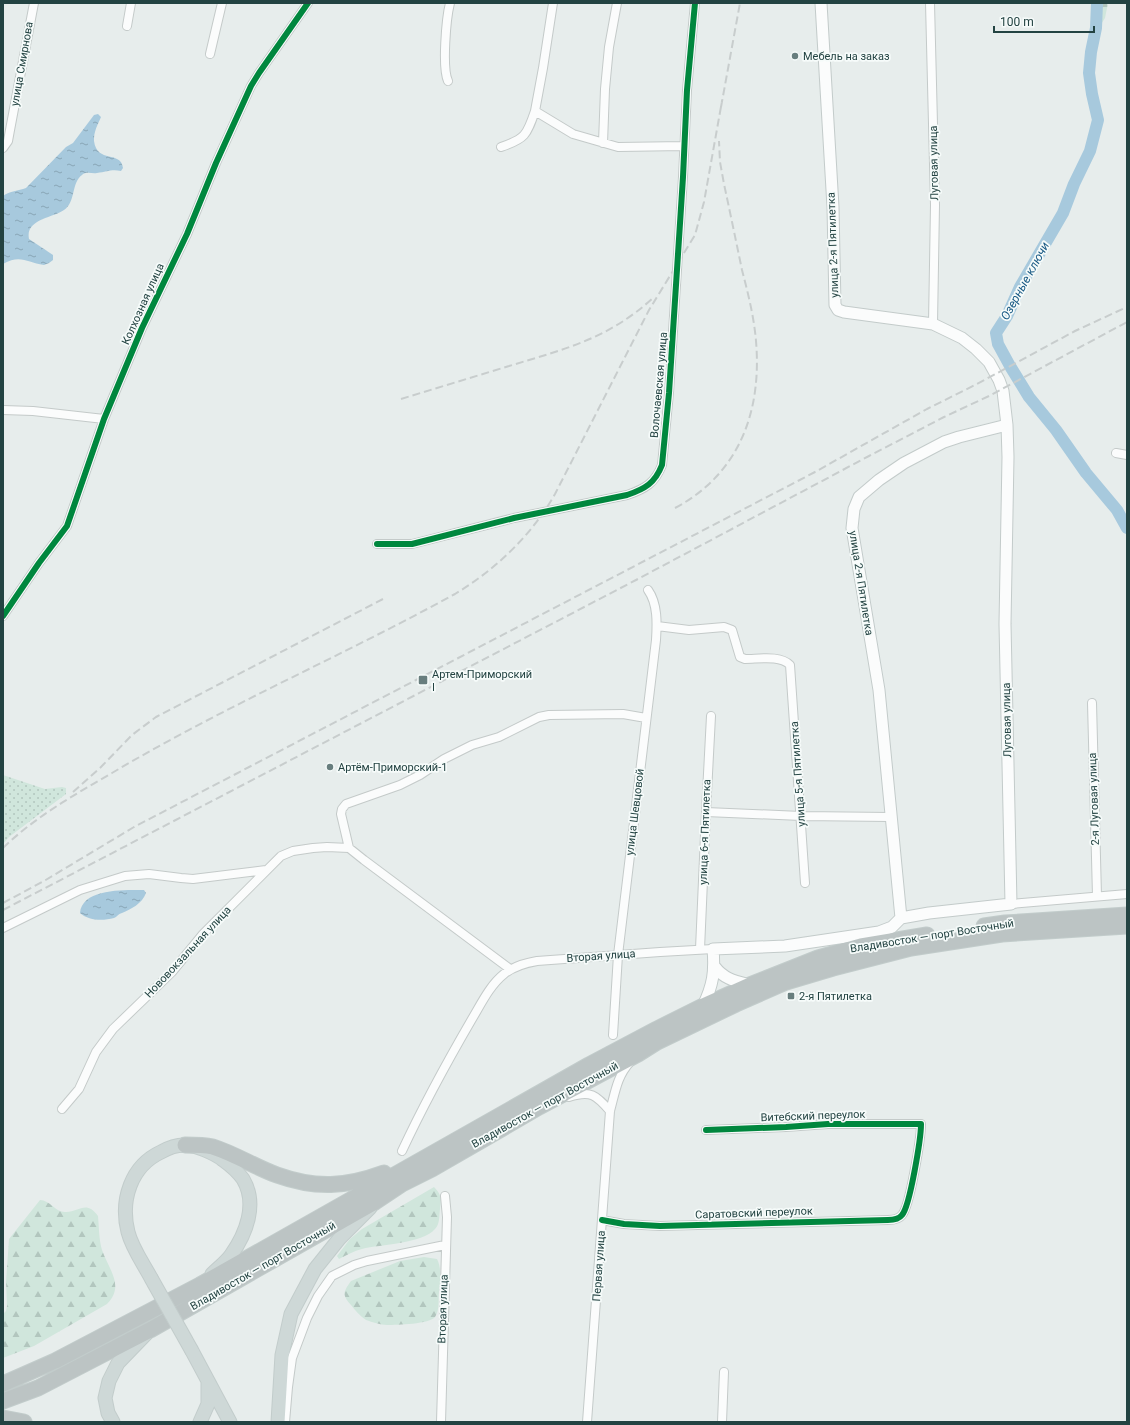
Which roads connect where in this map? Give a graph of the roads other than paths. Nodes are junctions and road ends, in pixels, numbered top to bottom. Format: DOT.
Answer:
graph roads {
  1 [pos="34,3"];
  2 [pos="131,3"];
  3 [pos="222,3"];
  4 [pos="308,3"];
  5 [pos="450,3"];
  6 [pos="553,3"];
  7 [pos="617,3"];
  8 [pos="694,3"];
  9 [pos="821,3"];
  10 [pos="930,3"];
  11 [pos="126,26"];
  12 [pos="210,54"];
  13 [pos="448,81"];
  14 [pos="535,111"];
  15 [pos="603,143"];
  16 [pos="684,146"];
  17 [pos="501,147"];
  18 [pos="3,148"];
  19 [pos="933,324"];
  20 [pos="3,410"];
  21 [pos="104,419"];
  22 [pos="1007,425"];
  23 [pos="1116,453"];
  24 [pos="1127,455"];
  25 [pos="377,544"];
  26 [pos="648,590"];
  27 [pos="3,616"];
  28 [pos="657,626"];
  29 [pos="1092,703"];
  30 [pos="711,716"];
  31 [pos="646,718"];
  32 [pos="706,812"];
  33 [pos="801,816"];
  34 [pos="890,817"];
  35 [pos="349,848"];
  36 [pos="266,870"];
  37 [pos="805,883"];
  38 [pos="1127,894"];
  39 [pos="1097,896"];
  40 [pos="1011,904"];
  41 [pos="1127,915"];
  42 [pos="901,918"];
  43 [pos="1127,926"];
  44 [pos="3,928"];
  45 [pos="700,949"];
  46 [pos="713,949"];
  47 [pos="618,955"];
  48 [pos="715,967"];
  49 [pos="510,969"];
  50 [pos="750,984"];
  51 [pos="702,1006"];
  52 [pos="613,1035"];
  53 [pos="638,1054"];
  54 [pos="539,1107"];
  55 [pos="62,1109"];
  56 [pos="610,1111"];
  57 [pos="706,1130"];
  58 [pos="185,1145"];
  59 [pos="402,1151"];
  60 [pos="408,1168"];
  61 [pos="445,1196"];
  62 [pos="376,1202"];
  63 [pos="904,1213"];
  64 [pos="602,1220"];
  65 [pos="445,1245"];
  66 [pos="200,1285"];
  67 [pos="150,1330"];
  68 [pos="724,1372"];
  69 [pos="208,1381"];
  70 [pos="3,1384"];
  71 [pos="3,1401"];
  72 [pos="3,1418"];
  73 [pos="24,1422"];
  74 [pos="113,1422"];
  75 [pos="200,1422"];
  76 [pos="230,1422"];
  77 [pos="278,1422"];
  78 [pos="285,1422"];
  79 [pos="440,1422"];
  80 [pos="587,1422"];
  81 [pos="722,1422"];
  1 -- 18 [label="street, улица Смирнова"];
  2 -- 11 [label="street"];
  3 -- 12 [label="street"];
  4 -- 21 [label="street, Колхозная улица"];
  5 -- 13 [label="street"];
  6 -- 14 [label="street"];
  7 -- 15 [label="street"];
  8 -- 16 [label="street, Волочаевская улица"];
  9 -- 19 [label="main road, улица 2-я Пятилетка"];
  10 -- 19 [label="street, Луговая улица"];
  14 -- 15 [label="street"];
  14 -- 17 [label="street"];
  15 -- 16 [label="street"];
  16 -- 25 [label="street, Волочаевская улица"];
  19 -- 22 [label="main road, улица 2-я Пятилетка"];
  20 -- 21 [label="street"];
  21 -- 27 [label="street, Колхозная улица"];
  22 -- 34 [label="main road, улица 2-я Пятилетка"];
  22 -- 40 [label="main road, Луговая улица"];
  23 -- 24 [label="street"];
  26 -- 28 [label="street, улица Шевцовой"];
  28 -- 31 [label="street, улица Шевцовой"];
  28 -- 33 [label="street, улица 5-я Пятилетка"];
  29 -- 39 [label="street, 2-я Луговая улица"];
  30 -- 32 [label="street, улица 6-я Пятилетка"];
  31 -- 35 [label="street"];
  31 -- 47 [label="street, улица Шевцовой"];
  32 -- 33 [label="street"];
  32 -- 45 [label="street, улица 6-я Пятилетка"];
  33 -- 34 [label="street"];
  33 -- 37 [label="street, улица 5-я Пятилетка"];
  34 -- 42 [label="main road, улица 2-я Пятилетка"];
  35 -- 36 [label="street, Нововокзальная улица"];
  35 -- 49 [label="street"];
  36 -- 44 [label="street"];
  36 -- 55 [label="street, Нововокзальная улица"];
  38 -- 39 [label="street"];
  39 -- 40 [label="street"];
  40 -- 42 [label="main road"];
  41 -- 50 [label="highway, Владивосток — порт Восточный"];
  42 -- 46 [label="main road, Вторая улица"];
  43 -- 53 [label="highway, Владивосток — порт Восточный"];
  45 -- 46 [label="street, Вторая улица"];
  45 -- 47 [label="street, Вторая улица"];
  46 -- 48 [label="main road"];
  47 -- 49 [label="street, Вторая улица"];
  47 -- 52 [label="street, улица Шевцовой"];
  48 -- 50 [label="main road"];
  48 -- 51 [label="main road"];
  49 -- 59 [label="street, Вторая улица"];
  50 -- 51 [label="highway, Владивосток — порт Восточный"];
  51 -- 60 [label="highway, Владивосток — порт Восточный"];
  53 -- 54 [label="highway, Владивосток — порт Восточный"];
  53 -- 56 [label="street, Первая улица"];
  54 -- 56 [label="street"];
  54 -- 62 [label="highway, Владивосток — порт Восточный"];
  56 -- 64 [label="street, Первая улица"];
  57 -- 63 [label="street, Витебский переулок"];
  58 -- 60 [label="highway"];
  58 -- 66 [label="main road"];
  58 -- 69 [label="main road, bridge"];
  60 -- 66 [label="highway, Владивосток — порт Восточный"];
  61 -- 65 [label="street, Вторая улица"];
  62 -- 67 [label="highway, Владивосток — порт Восточный"];
  62 -- 77 [label="main road"];
  63 -- 64 [label="street, Саратовский переулок"];
  64 -- 80 [label="street, Первая улица"];
  65 -- 78 [label="street"];
  65 -- 79 [label="street, Вторая улица"];
  66 -- 70 [label="highway, Владивосток — порт Восточный"];
  67 -- 71 [label="highway, Владивосток — порт Восточный"];
  67 -- 74 [label="main road"];
  68 -- 81 [label="street"];
  69 -- 75 [label="main road"];
  69 -- 76 [label="main road"];
  72 -- 73 [label="highway"];
}
